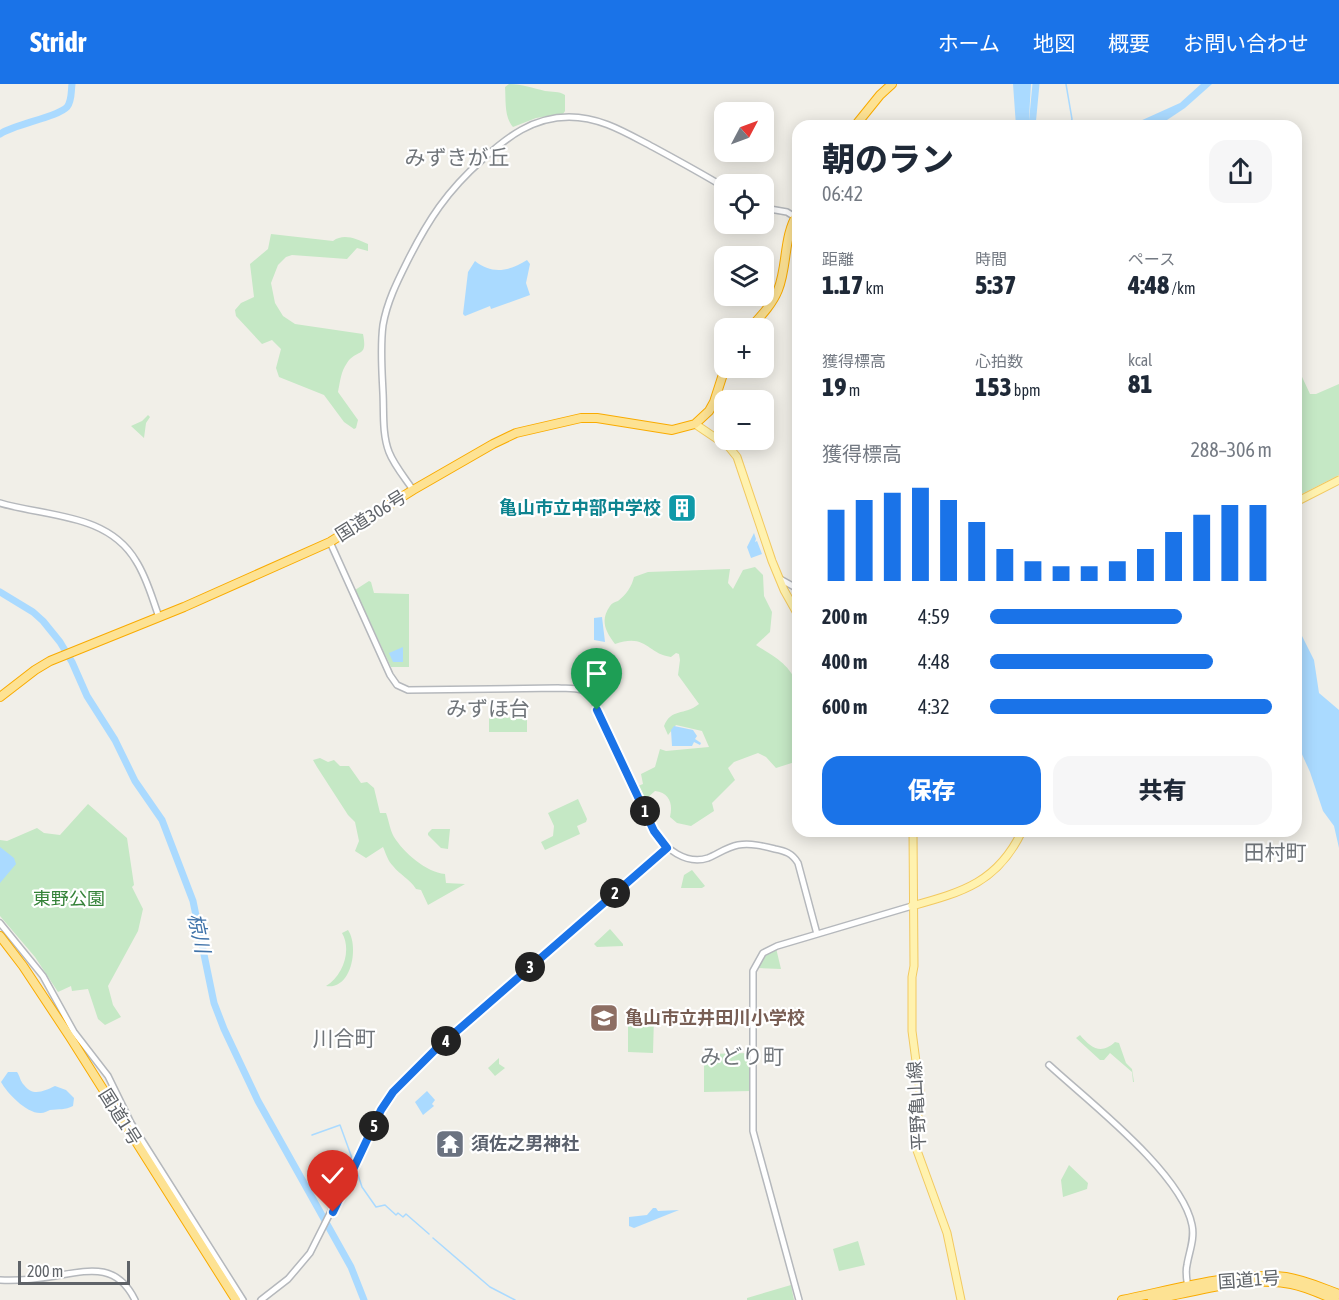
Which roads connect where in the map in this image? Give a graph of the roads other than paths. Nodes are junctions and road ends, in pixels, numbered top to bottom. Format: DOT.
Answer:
graph roads {
  1 [pos="892,84"];
  2 [pos="860,120"];
  3 [pos="714,180"];
  4 [pos="774,210"];
  5 [pos="792,214"];
  6 [pos="792,228"];
  7 [pos="759,318"];
  8 [pos="722,378"];
  9 [pos="695,424"];
  10 [pos="1339,480"];
  11 [pos="413,490"];
  12 [pos="1302,499"];
  13 [pos="0,503"];
  14 [pos="330,542"];
  15 [pos="780,579"];
  16 [pos="792,586"];
  17 [pos="792,604"];
  18 [pos="159,617"];
  19 [pos="0,697"];
  20 [pos="913,837"];
  21 [pos="1018,837"];
  22 [pos="667,848"];
  23 [pos="912,906"];
  24 [pos="0,923"];
  25 [pos="817,934"];
  26 [pos="1,939"];
  27 [pos="1049,1065"];
  28 [pos="0,1280"];
  29 [pos="1189,1290"];
  30 [pos="1339,1294"];
  31 [pos="135,1300"];
  32 [pos="236,1300"];
  33 [pos="243,1300"];
  34 [pos="261,1300"];
  35 [pos="799,1300"];
  36 [pos="961,1300"];
  37 [pos="1122,1300"];
  38 [pos="1152,1300"];
  39 [pos="1335,1300"];
  1 -- 2 [label="highway"];
  3 -- 11 [label="street"];
  4 -- 5 [label="street"];
  6 -- 7 [label="highway"];
  8 -- 9 [label="highway"];
  9 -- 11 [label="highway, 国道306号"];
  9 -- 15 [label="main road"];
  10 -- 12 [label="main road"];
  11 -- 14 [label="highway, 国道306号"];
  13 -- 18 [label="street"];
  14 -- 18 [label="highway, 国道306号"];
  14 -- 22 [label="street"];
  15 -- 16 [label="street"];
  15 -- 17 [label="main road"];
  18 -- 19 [label="highway, 国道306号"];
  20 -- 23 [label="main road, 平野亀山線"];
  21 -- 23 [label="main road"];
  22 -- 25 [label="street"];
  22 -- 34 [label="street"];
  23 -- 25 [label="street"];
  23 -- 36 [label="main road, 平野亀山線"];
  24 -- 33 [label="street"];
  25 -- 35 [label="street"];
  26 -- 32 [label="highway, 国道1号"];
  27 -- 29 [label="street"];
  28 -- 31 [label="street"];
  29 -- 30 [label="highway, 国道1号"];
  29 -- 37 [label="highway, 国道1号"];
  29 -- 38 [label="highway, 国道1号"];
  29 -- 39 [label="highway, 国道1号"];
}
